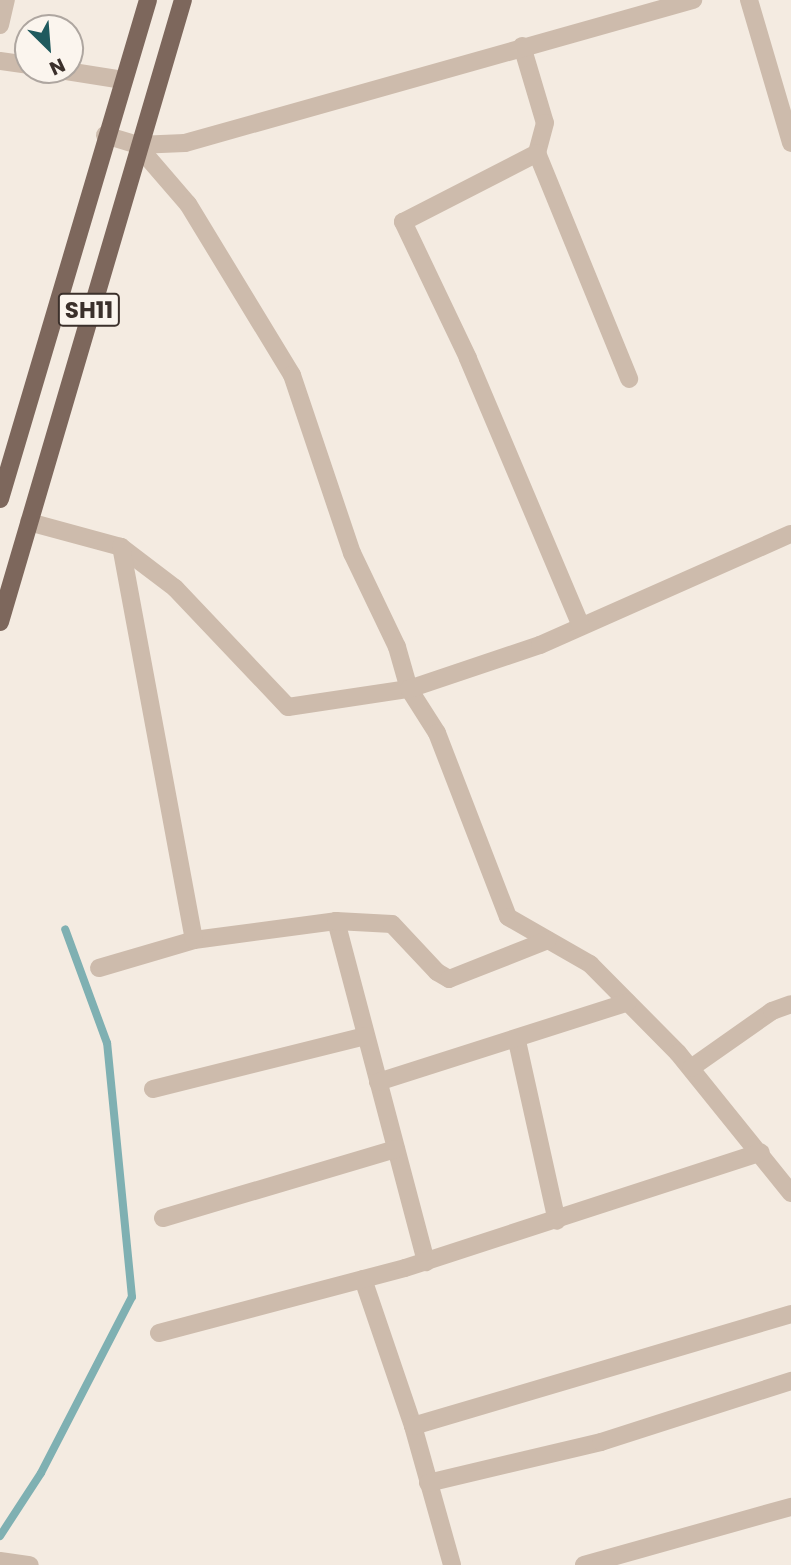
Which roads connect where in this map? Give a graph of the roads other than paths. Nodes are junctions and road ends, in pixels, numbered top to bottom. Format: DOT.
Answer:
graph roads {
  1 [pos="6,0"];
  2 [pos="148,0"];
  3 [pos="183,0"];
  4 [pos="693,0"];
  5 [pos="749,0"];
  6 [pos="0,25"];
  7 [pos="522,46"];
  8 [pos="84,74"];
  9 [pos="123,80"];
  10 [pos="105,135"];
  11 [pos="791,143"];
  12 [pos="137,145"];
  13 [pos="537,153"];
  14 [pos="629,379"];
  15 [pos="0,499"];
  16 [pos="29,522"];
  17 [pos="791,534"];
  18 [pos="121,547"];
  19 [pos="0,622"];
  20 [pos="581,626"];
  21 [pos="409,689"];
  22 [pos="336,921"];
  23 [pos="194,940"];
  24 [pos="548,940"];
  25 [pos="99,968"];
  26 [pos="628,1002"];
  27 [pos="791,1004"];
  28 [pos="366,1036"];
  29 [pos="517,1041"];
  30 [pos="691,1068"];
  31 [pos="378,1082"];
  32 [pos="153,1089"];
  33 [pos="396,1149"];
  34 [pos="761,1152"];
  35 [pos="791,1193"];
  36 [pos="163,1218"];
  37 [pos="557,1221"];
  38 [pos="426,1262"];
  39 [pos="363,1279"];
  40 [pos="791,1314"];
  41 [pos="159,1333"];
  42 [pos="791,1381"];
  43 [pos="413,1426"];
  44 [pos="428,1483"];
  45 [pos="791,1507"];
  46 [pos="0,1561"];
  47 [pos="30,1565"];
  48 [pos="452,1565"];
  49 [pos="584,1565"];
  1 -- 6 [label="street"];
  2 -- 9 [label="main road, SH11"];
  3 -- 12 [label="main road, SH11"];
  4 -- 7 [label="street"];
  5 -- 11 [label="street"];
  7 -- 12 [label="street"];
  7 -- 13 [label="street"];
  8 -- 9 [label="street"];
  9 -- 10 [label="main road, SH11"];
  10 -- 12 [label="street"];
  10 -- 15 [label="main road, SH11"];
  12 -- 16 [label="main road, SH11"];
  12 -- 21 [label="street"];
  13 -- 14 [label="street"];
  13 -- 20 [label="street"];
  16 -- 18 [label="street"];
  16 -- 19 [label="main road, SH11"];
  17 -- 20 [label="street"];
  18 -- 21 [label="street"];
  18 -- 23 [label="street"];
  20 -- 21 [label="street"];
  21 -- 24 [label="street"];
  22 -- 23 [label="street"];
  22 -- 24 [label="street"];
  22 -- 28 [label="street"];
  23 -- 25 [label="street"];
  24 -- 26 [label="street"];
  26 -- 29 [label="street"];
  26 -- 30 [label="street"];
  27 -- 30 [label="street"];
  28 -- 31 [label="street"];
  28 -- 32 [label="street"];
  29 -- 31 [label="street"];
  29 -- 37 [label="street"];
  30 -- 34 [label="street"];
  31 -- 33 [label="street"];
  33 -- 36 [label="street"];
  33 -- 38 [label="street"];
  34 -- 35 [label="street"];
  34 -- 37 [label="street"];
  37 -- 38 [label="street"];
  38 -- 39 [label="street"];
  39 -- 41 [label="street"];
  39 -- 43 [label="street"];
  40 -- 43 [label="street"];
  42 -- 44 [label="street"];
  43 -- 44 [label="street"];
  44 -- 48 [label="street"];
  45 -- 49 [label="street"];
  46 -- 47 [label="street"];
}
